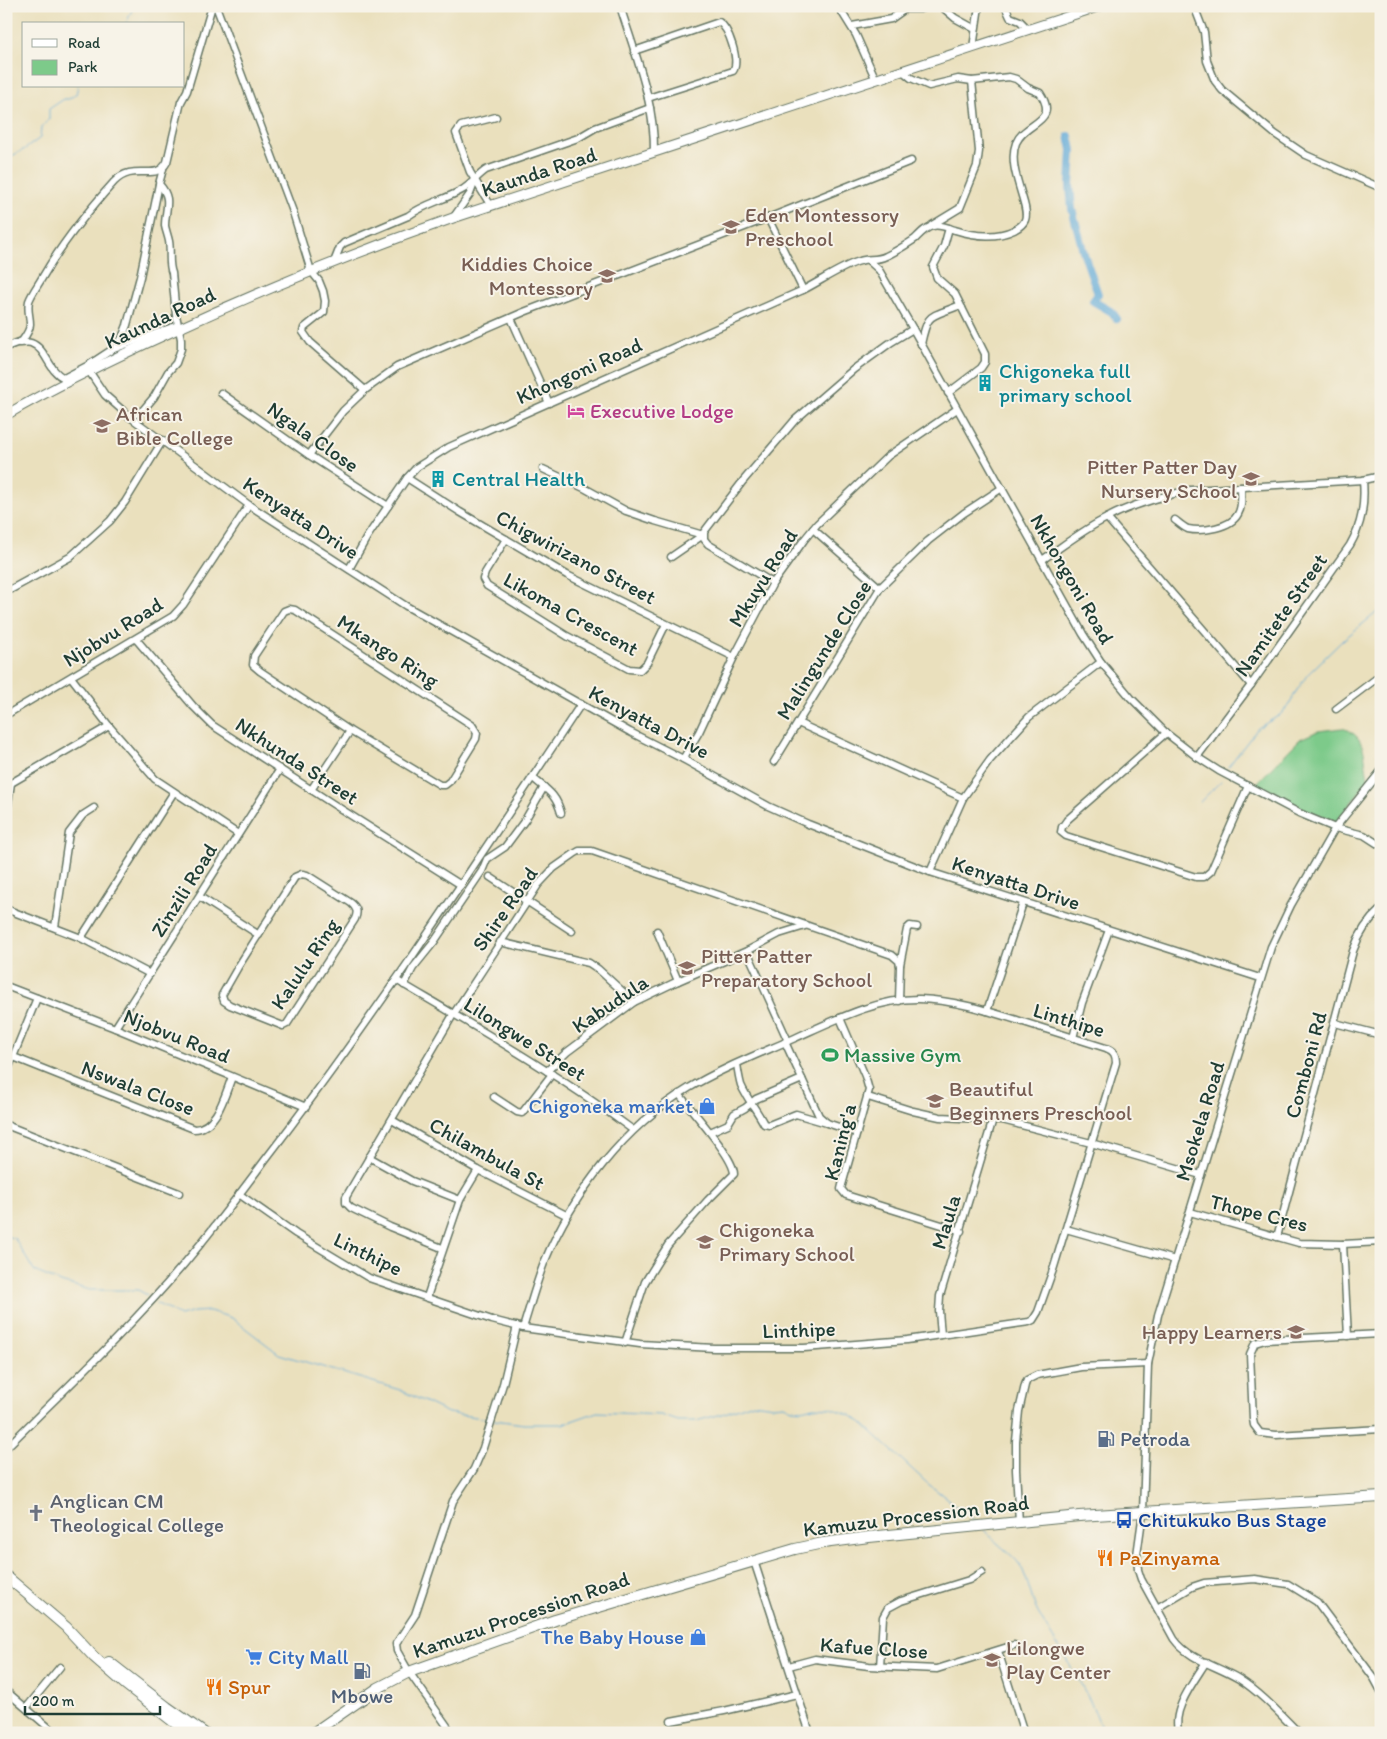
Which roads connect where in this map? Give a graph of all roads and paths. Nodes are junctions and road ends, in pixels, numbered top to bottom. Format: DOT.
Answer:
graph roads {
  1 [pos="212,6"];
  2 [pos="216,6"];
  3 [pos="620,6"];
  4 [pos="838,6"];
  5 [pos="930,6"];
  6 [pos="941,6"];
  7 [pos="979,6"];
  8 [pos="1005,6"];
  9 [pos="1194,6"];
  10 [pos="1096,8"];
  11 [pos="852,26"];
  12 [pos="975,29"];
  13 [pos="1029,30"];
  14 [pos="973,48"];
  15 [pos="634,51"];
  16 [pos="905,70"];
  17 [pos="876,80"];
  18 [pos="972,81"];
  19 [pos="648,98"];
  20 [pos="650,108"];
  21 [pos="496,117"];
  22 [pos="654,152"];
  23 [pos="911,161"];
  24 [pos="162,169"];
  25 [pos="476,180"];
  26 [pos="160,184"];
  27 [pos="1381,188"];
  28 [pos="491,206"];
  29 [pos="453,218"];
  30 [pos="768,218"];
  31 [pos="931,226"];
  32 [pos="949,228"];
  33 [pos="869,261"];
  34 [pos="334,262"];
  35 [pos="311,271"];
  36 [pos="803,290"];
  37 [pos="962,308"];
  38 [pos="510,318"];
  39 [pos="179,326"];
  40 [pos="913,329"];
  41 [pos="19,343"];
  42 [pos="921,344"];
  43 [pos="6,347"];
  44 [pos="113,349"];
  45 [pos="90,371"];
  46 [pos="365,390"];
  47 [pos="948,392"];
  48 [pos="221,393"];
  49 [pos="548,403"];
  50 [pos="957,409"];
  51 [pos="6,415"];
  52 [pos="130,417"];
  53 [pos="163,440"];
  54 [pos="308,455"];
  55 [pos="543,469"];
  56 [pos="1381,476"];
  57 [pos="407,478"];
  58 [pos="1363,480"];
  59 [pos="1241,487"];
  60 [pos="1002,488"];
  61 [pos="249,505"];
  62 [pos="388,506"];
  63 [pos="1107,518"];
  64 [pos="1175,520"];
  65 [pos="813,529"];
  66 [pos="703,534"];
  67 [pos="506,539"];
  68 [pos="671,557"];
  69 [pos="1042,560"];
  70 [pos="349,568"];
  71 [pos="773,583"];
  72 [pos="880,588"];
  73 [pos="6,592"];
  74 [pos="666,624"];
  75 [pos="136,639"];
  76 [pos="734,657"];
  77 [pos="1101,662"];
  78 [pos="1381,675"];
  79 [pos="71,677"];
  80 [pos="1251,685"];
  81 [pos="581,704"];
  82 [pos="1336,709"];
  83 [pos="6,715"];
  84 [pos="798,723"];
  85 [pos="109,726"];
  86 [pos="350,731"];
  87 [pos="1166,733"];
  88 [pos="1197,757"];
  89 [pos="683,759"];
  90 [pos="774,762"];
  91 [pos="280,769"];
  92 [pos="1381,771"];
  93 [pos="533,778"];
  94 [pos="9,785"];
  95 [pos="1248,786"];
  96 [pos="544,787"];
  97 [pos="311,790"];
  98 [pos="174,792"];
  99 [pos="963,798"];
  100 [pos="94,808"];
  101 [pos="561,813"];
  102 [pos="6,818"];
  103 [pos="1335,828"];
  104 [pos="238,834"];
  105 [pos="1381,846"];
  106 [pos="930,872"];
  107 [pos="490,877"];
  108 [pos="460,885"];
  109 [pos="200,897"];
  110 [pos="526,901"];
  111 [pos="1023,903"];
  112 [pos="6,909"];
  113 [pos="1381,909"];
  114 [pos="805,926"];
  115 [pos="55,927"];
  116 [pos="917,927"];
  117 [pos="1109,930"];
  118 [pos="572,931"];
  119 [pos="657,932"];
  120 [pos="259,935"];
  121 [pos="81,938"];
  122 [pos="500,942"];
  123 [pos="747,951"];
  124 [pos="900,966"];
  125 [pos="150,974"];
  126 [pos="1260,978"];
  127 [pos="396,980"];
  128 [pos="678,981"];
  129 [pos="404,985"];
  130 [pos="6,986"];
  131 [pos="37,998"];
  132 [pos="899,1001"];
  133 [pos="634,1002"];
  134 [pos="987,1011"];
  135 [pos="453,1014"];
  136 [pos="840,1018"];
  137 [pos="1335,1022"];
  138 [pos="115,1028"];
  139 [pos="1381,1035"];
  140 [pos="1073,1038"];
  141 [pos="786,1042"];
  142 [pos="10,1055"];
  143 [pos="736,1064"];
  144 [pos="550,1072"];
  145 [pos="6,1074"];
  146 [pos="232,1076"];
  147 [pos="802,1079"];
  148 [pos="678,1094"];
  149 [pos="494,1097"];
  150 [pos="868,1097"];
  151 [pos="750,1103"];
  152 [pos="306,1107"];
  153 [pos="993,1119"];
  154 [pos="392,1120"];
  155 [pos="827,1123"];
  156 [pos="6,1125"];
  157 [pos="633,1130"];
  158 [pos="710,1132"];
  159 [pos="857,1133"];
  160 [pos="1091,1143"];
  161 [pos="369,1157"];
  162 [pos="478,1170"];
  163 [pos="1201,1175"];
  164 [pos="179,1193"];
  165 [pos="240,1194"];
  166 [pos="460,1200"];
  167 [pos="1190,1212"];
  168 [pos="566,1215"];
  169 [pos="1066,1229"];
  170 [pos="961,1231"];
  171 [pos="1277,1237"];
  172 [pos="1381,1242"];
  173 [pos="1343,1244"];
  174 [pos="442,1248"];
  175 [pos="1175,1260"];
  176 [pos="427,1297"];
  177 [pos="520,1327"];
  178 [pos="1381,1334"];
  179 [pos="941,1335"];
  180 [pos="1348,1336"];
  181 [pos="625,1343"];
  182 [pos="1148,1364"];
  183 [pos="1381,1429"];
  184 [pos="6,1448"];
  185 [pos="1381,1498"];
  186 [pos="1142,1512"];
  187 [pos="1019,1522"];
  188 [pos="754,1561"];
  189 [pos="982,1572"];
  190 [pos="6,1576"];
  191 [pos="1157,1608"];
  192 [pos="84,1645"];
  193 [pos="1014,1646"];
  194 [pos="998,1651"];
  195 [pos="1206,1662"];
  196 [pos="789,1666"];
  197 [pos="60,1667"];
  198 [pos="880,1667"];
  199 [pos="409,1672"];
  200 [pos="6,1691"];
  201 [pos="1381,1691"];
  202 [pos="798,1694"];
  203 [pos="27,1707"];
  204 [pos="671,1721"];
  205 [pos="55,1733"];
  206 [pos="188,1733"];
  207 [pos="204,1733"];
  208 [pos="313,1733"];
  209 [pos="452,1733"];
  210 [pos="810,1733"];
  211 [pos="1024,1733"];
  212 [pos="1180,1733"];
  213 [pos="1299,1733"];
  1 -- 24 [label="street"];
  2 -- 35 [label="street"];
  3 -- 15 [label="street"];
  4 -- 11 [label="street"];
  5 -- 11 [label="street"];
  6 -- 12 [label="street"];
  7 -- 12 [label="street"];
  8 -- 13 [label="street"];
  9 -- 27 [label="street"];
  10 -- 13 [label="main road, Kaunda Road"];
  11 -- 17 [label="street"];
  12 -- 14 [label="street"];
  13 -- 14 [label="main road, Kaunda Road"];
  14 -- 16 [label="main road, Kaunda Road"];
  15 -- 19 [label="street"];
  15 -- 19 [label="street"];
  16 -- 17 [label="main road, Kaunda Road"];
  16 -- 18 [label="street"];
  17 -- 22 [label="main road, Kaunda Road"];
  18 -- 31 [label="street, Khongoni Road"];
  18 -- 32 [label="street"];
  19 -- 20 [label="street"];
  20 -- 22 [label="street"];
  20 -- 25 [label="street"];
  21 -- 25 [label="street"];
  22 -- 28 [label="main road, Kaunda Road"];
  23 -- 30 [label="street"];
  24 -- 26 [label="street"];
  24 -- 41 [label="street"];
  25 -- 28 [label="street"];
  25 -- 29 [label="street"];
  25 -- 34 [label="street"];
  26 -- 39 [label="street"];
  26 -- 44 [label="street"];
  28 -- 29 [label="main road, Kaunda Road"];
  29 -- 34 [label="main road, Kaunda Road"];
  30 -- 36 [label="street"];
  30 -- 38 [label="street"];
  31 -- 32 [label="street"];
  31 -- 33 [label="street, Khongoni Road"];
  32 -- 37 [label="street"];
  33 -- 36 [label="street, Khongoni Road"];
  33 -- 40 [label="street, Nkhongoni Road"];
  34 -- 35 [label="main road, Kaunda Road"];
  35 -- 39 [label="main road, Kaunda Road"];
  35 -- 46 [label="street"];
  36 -- 49 [label="street, Khongoni Road"];
  37 -- 42 [label="street"];
  37 -- 47 [label="street"];
  38 -- 46 [label="street"];
  38 -- 49 [label="street"];
  39 -- 44 [label="street"];
  39 -- 45 [label="main road, Kaunda Road"];
  39 -- 52 [label="street"];
  40 -- 42 [label="street, Nkhongoni Road"];
  40 -- 66 [label="street"];
  41 -- 43 [label="street"];
  41 -- 44 [label="street"];
  42 -- 47 [label="street, Nkhongoni Road"];
  45 -- 51 [label="main road, Kaunda Road"];
  45 -- 52 [label="street, Kenyatta Drive"];
  46 -- 54 [label="street"];
  47 -- 50 [label="street, Nkhongoni Road"];
  48 -- 54 [label="street, Ngala Close"];
  49 -- 57 [label="street, Khongoni Road"];
  50 -- 60 [label="street, Nkhongoni Road"];
  50 -- 65 [label="street, Mkuyu Road"];
  52 -- 53 [label="street, Kenyatta Drive"];
  53 -- 61 [label="street, Kenyatta Drive"];
  53 -- 73 [label="street"];
  54 -- 62 [label="street, Ngala Close"];
  55 -- 66 [label="street"];
  56 -- 58 [label="street"];
  57 -- 62 [label="street, Khongoni Road"];
  57 -- 67 [label="street, Chigwirizano Street"];
  58 -- 59 [label="street"];
  58 -- 80 [label="street, Namitete Street"];
  59 -- 63 [label="street"];
  59 -- 64 [label="street"];
  60 -- 69 [label="street, Nkhongoni Road"];
  60 -- 72 [label="street, Malingunde Close"];
  61 -- 70 [label="street, Kenyatta Drive"];
  61 -- 75 [label="street, Njobvu Road"];
  62 -- 70 [label="street, Khongoni Road"];
  63 -- 69 [label="street"];
  63 -- 80 [label="street"];
  65 -- 71 [label="street, Mkuyu Road"];
  65 -- 72 [label="street"];
  66 -- 68 [label="street"];
  66 -- 71 [label="street"];
  67 -- 74 [label="street, Chigwirizano Street"];
  67 -- 74 [label="street, Likoma Crescent"];
  69 -- 77 [label="street, Nkhongoni Road"];
  70 -- 81 [label="street, Kenyatta Drive"];
  71 -- 76 [label="street, Mkuyu Road"];
  72 -- 84 [label="street, Malingunde Close"];
  74 -- 76 [label="street, Chigwirizano Street"];
  75 -- 79 [label="street, Njobvu Road"];
  75 -- 91 [label="street, Nkhunda Street"];
  76 -- 89 [label="street, Mkuyu Road"];
  77 -- 87 [label="street, Nkhongoni Road"];
  77 -- 99 [label="street"];
  78 -- 82 [label="street"];
  79 -- 83 [label="street, Njobvu Road"];
  79 -- 85 [label="street"];
  80 -- 88 [label="street, Namitete Street"];
  81 -- 89 [label="street, Kenyatta Drive"];
  81 -- 93 [label="street"];
  84 -- 90 [label="street, Malingunde Close"];
  84 -- 99 [label="street"];
  85 -- 94 [label="street"];
  85 -- 98 [label="street"];
  86 -- 86 [label="street, Mkango Ring"];
  86 -- 97 [label="street"];
  87 -- 88 [label="street, Nkhongoni Road"];
  87 -- 95 [label="street"];
  88 -- 95 [label="street, Nkhongoni Road"];
  89 -- 106 [label="street, Kenyatta Drive"];
  91 -- 97 [label="street, Nkhunda Street"];
  91 -- 104 [label="street, Zinzili Road"];
  92 -- 103 [label="street, Msokela Road"];
  93 -- 96 [label="street"];
  93 -- 108 [label="street"];
  94 -- 102 [label="street"];
  95 -- 103 [label="street, Nkhongoni Road"];
  96 -- 101 [label="street"];
  96 -- 129 [label="street"];
  97 -- 108 [label="street, Nkhunda Street"];
  98 -- 104 [label="street"];
  98 -- 121 [label="street"];
  99 -- 106 [label="street"];
  100 -- 115 [label="street"];
  103 -- 105 [label="street, Nkhongoni Road"];
  103 -- 126 [label="street, Msokela Road"];
  104 -- 109 [label="street, Zinzili Road"];
  106 -- 111 [label="street, Kenyatta Drive"];
  107 -- 110 [label="street"];
  108 -- 127 [label="street"];
  109 -- 120 [label="street"];
  109 -- 125 [label="street, Zinzili Road"];
  110 -- 114 [label="street, Shire Road"];
  110 -- 118 [label="street"];
  110 -- 122 [label="street, Shire Road"];
  111 -- 117 [label="street, Kenyatta Drive"];
  111 -- 134 [label="street"];
  112 -- 115 [label="street"];
  113 -- 137 [label="street, Comboni Rd"];
  114 -- 123 [label="street, Kabudula"];
  114 -- 124 [label="street, Shire Road"];
  115 -- 121 [label="street"];
  116 -- 124 [label="street"];
  117 -- 126 [label="street, Kenyatta Drive"];
  117 -- 140 [label="street"];
  119 -- 128 [label="street"];
  120 -- 120 [label="street, Kalulu Ring"];
  121 -- 125 [label="street"];
  122 -- 133 [label="street"];
  122 -- 135 [label="street, Shire Road"];
  123 -- 128 [label="street, Kabudula"];
  123 -- 141 [label="street"];
  124 -- 132 [label="street"];
  125 -- 138 [label="street, Zinzili Road"];
  126 -- 163 [label="street, Msokela Road"];
  127 -- 129 [label="street, Lilongwe Street"];
  127 -- 152 [label="street"];
  128 -- 133 [label="street, Kabudula"];
  129 -- 135 [label="street, Lilongwe Street"];
  130 -- 131 [label="street, Njobvu Road"];
  131 -- 138 [label="street, Njobvu Road"];
  131 -- 142 [label="street"];
  132 -- 134 [label="street, Linthipe"];
  132 -- 136 [label="street, Linthipe"];
  133 -- 144 [label="street, Kabudula"];
  134 -- 140 [label="street, Linthipe"];
  135 -- 144 [label="street, Lilongwe Street"];
  135 -- 154 [label="street, Shire Road"];
  136 -- 141 [label="street, Linthipe"];
  136 -- 150 [label="street"];
  137 -- 139 [label="street"];
  137 -- 171 [label="street, Comboni Rd"];
  138 -- 146 [label="street, Njobvu Road"];
  140 -- 160 [label="street, Linthipe"];
  141 -- 143 [label="street, Linthipe"];
  141 -- 147 [label="street"];
  142 -- 145 [label="street"];
  142 -- 146 [label="street, Nswala Close"];
  143 -- 148 [label="street, Linthipe"];
  143 -- 151 [label="street"];
  144 -- 149 [label="street, Kabudula"];
  144 -- 157 [label="street, Lilongwe Street"];
  146 -- 152 [label="street, Njobvu Road"];
  147 -- 151 [label="street"];
  147 -- 155 [label="street"];
  148 -- 157 [label="street, Linthipe"];
  148 -- 158 [label="street"];
  150 -- 153 [label="street"];
  150 -- 159 [label="street, Kaning'a"];
  151 -- 155 [label="street"];
  151 -- 158 [label="street"];
  152 -- 165 [label="street"];
  153 -- 160 [label="street"];
  153 -- 170 [label="street, Maula"];
  154 -- 161 [label="street, Shire Road"];
  154 -- 162 [label="street, Chilambula St"];
  155 -- 159 [label="street"];
  156 -- 164 [label="street"];
  157 -- 168 [label="street, Linthipe"];
  158 -- 181 [label="street"];
  159 -- 170 [label="street, Kaning'a"];
  160 -- 163 [label="street"];
  160 -- 169 [label="street, Linthipe"];
  161 -- 166 [label="street"];
  161 -- 174 [label="street, Shire Road"];
  162 -- 166 [label="street"];
  162 -- 168 [label="street, Chilambula St"];
  163 -- 167 [label="street, Msokela Road"];
  165 -- 176 [label="street, Linthipe"];
  165 -- 184 [label="street"];
  166 -- 174 [label="street"];
  167 -- 171 [label="street, Thope Cres"];
  167 -- 175 [label="street, Msokela Road"];
  168 -- 177 [label="street, Linthipe"];
  169 -- 175 [label="street"];
  169 -- 179 [label="street, Linthipe"];
  170 -- 179 [label="street, Maula"];
  171 -- 173 [label="street, Thope Cres"];
  172 -- 173 [label="street, Thope Cres"];
  173 -- 180 [label="street"];
  174 -- 176 [label="street"];
  175 -- 182 [label="street, Msokela Road"];
  176 -- 177 [label="street, Linthipe"];
  177 -- 181 [label="street, Linthipe"];
  177 -- 199 [label="street"];
  178 -- 180 [label="street"];
  179 -- 181 [label="street, Linthipe"];
  180 -- 183 [label="street"];
  182 -- 186 [label="street, Msokela Road"];
  182 -- 187 [label="street"];
  185 -- 186 [label="highway, Kamuzu Procession Road"];
  186 -- 187 [label="highway, Kamuzu Procession Road"];
  186 -- 191 [label="street, Msokela Road"];
  187 -- 188 [label="highway, Kamuzu Procession Road"];
  188 -- 196 [label="street"];
  188 -- 199 [label="highway, Kamuzu Procession Road"];
  189 -- 198 [label="street"];
  190 -- 192 [label="highway"];
  191 -- 195 [label="street, Msokela Road"];
  191 -- 201 [label="street"];
  192 -- 206 [label="highway"];
  192 -- 207 [label="highway"];
  193 -- 194 [label="street, Kafue Close"];
  194 -- 198 [label="street, Kafue Close"];
  194 -- 211 [label="street"];
  195 -- 212 [label="street"];
  195 -- 213 [label="street, Msokela Road"];
  196 -- 198 [label="street, Kafue Close"];
  196 -- 202 [label="street"];
  197 -- 203 [label="street"];
  199 -- 208 [label="highway, Kamuzu Procession Road"];
  199 -- 209 [label="street"];
  200 -- 203 [label="street"];
  202 -- 204 [label="street"];
  202 -- 210 [label="street"];
  203 -- 205 [label="street"];
}
